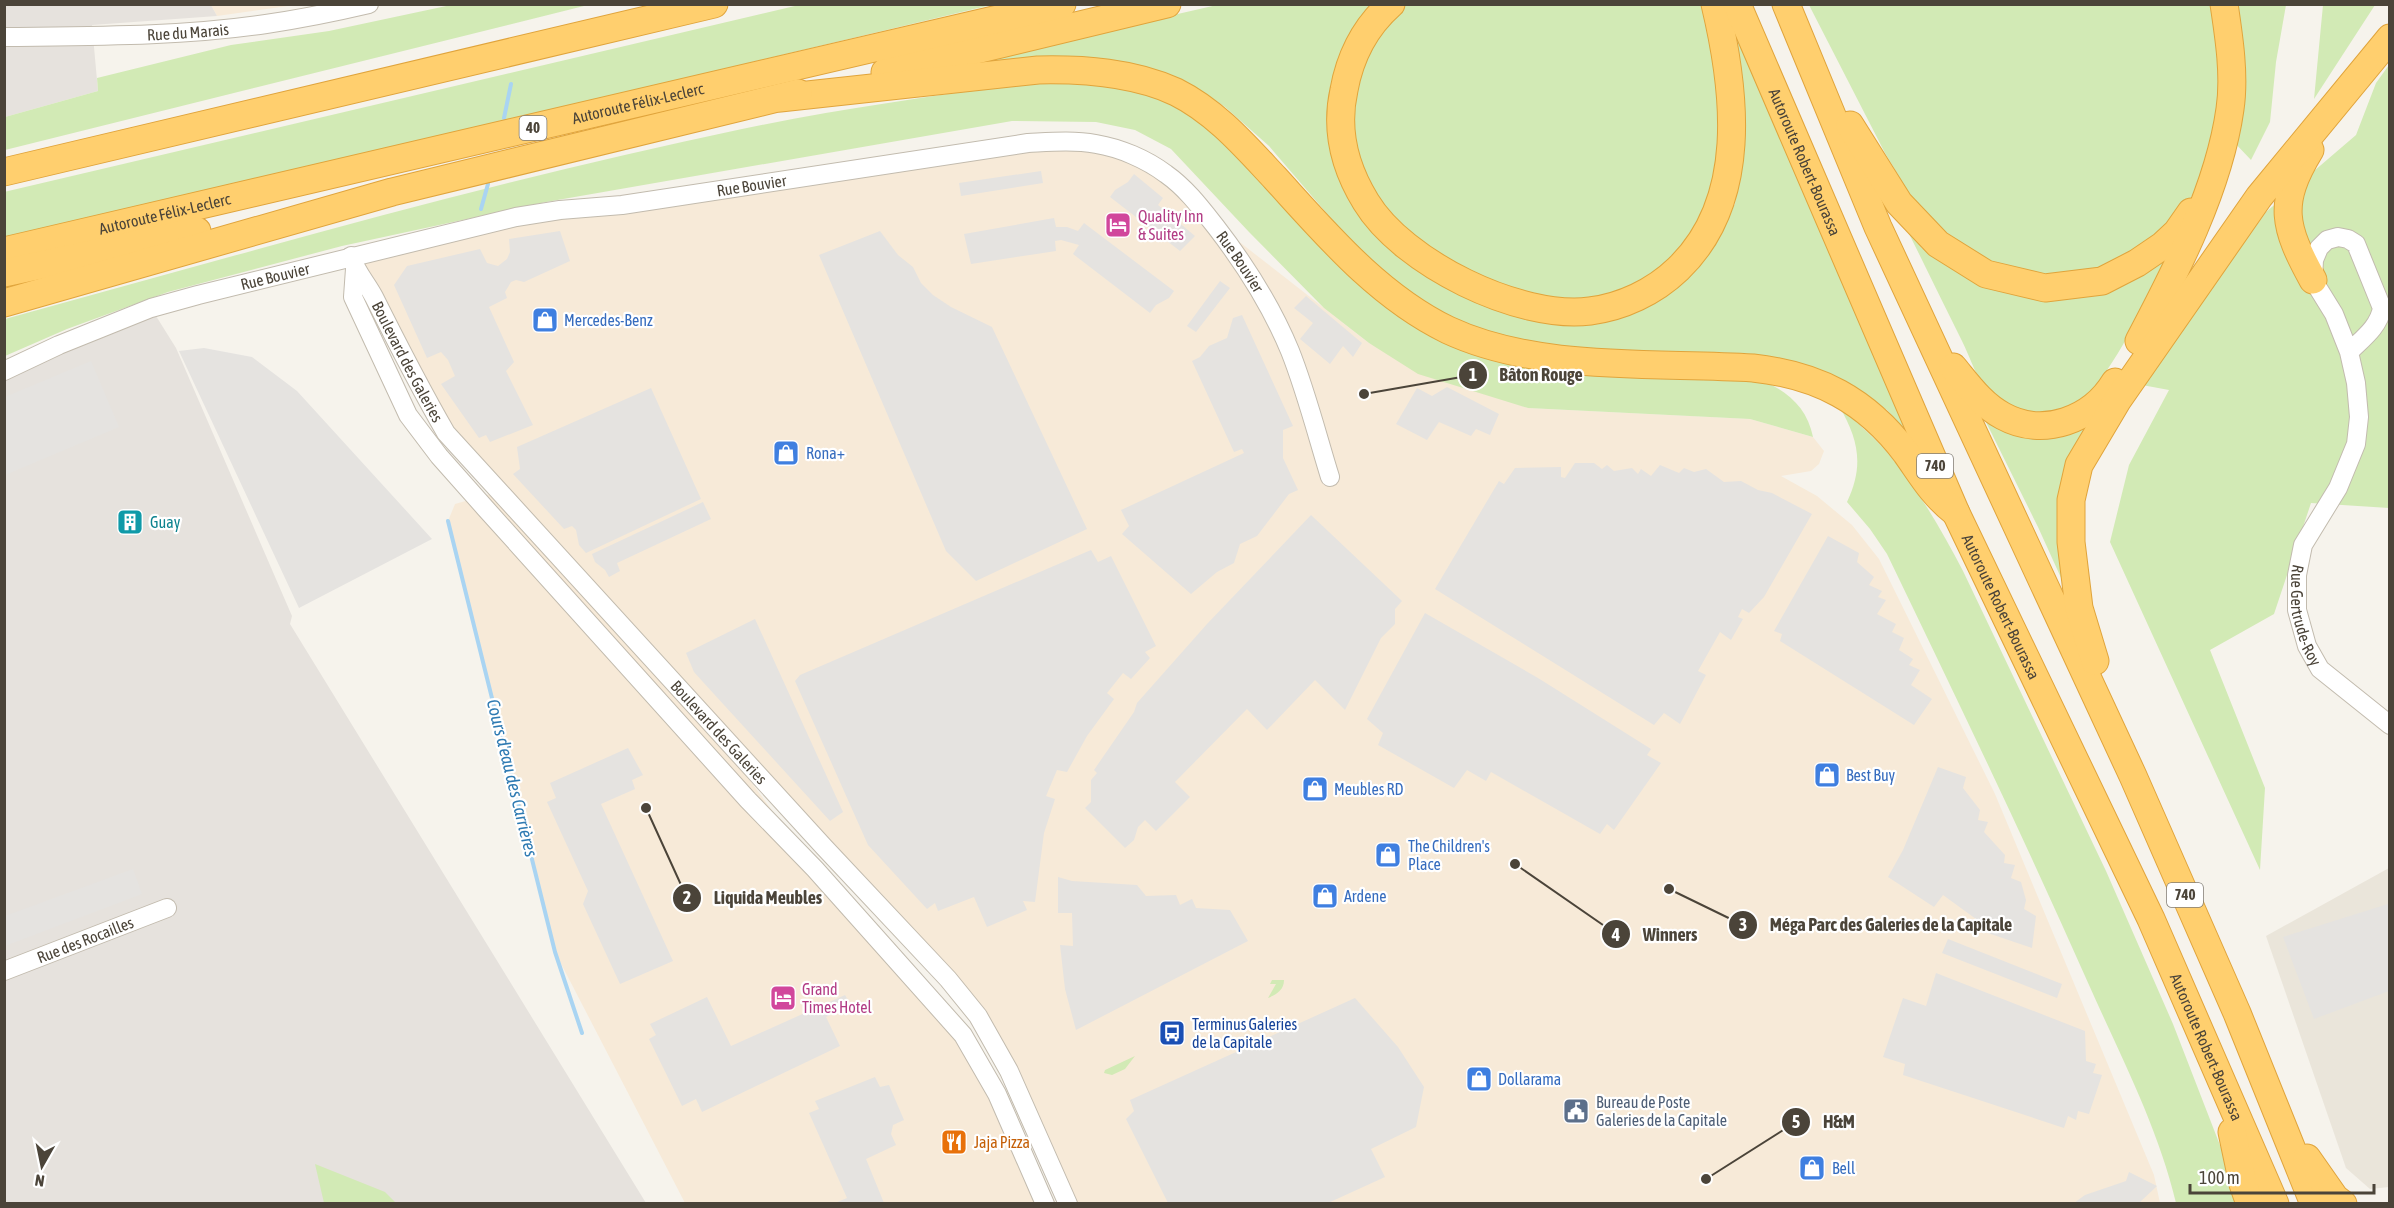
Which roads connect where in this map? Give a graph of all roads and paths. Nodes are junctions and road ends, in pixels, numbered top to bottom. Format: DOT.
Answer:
graph roads {
  1 [pos="369,4"];
  2 [pos="714,4"];
  3 [pos="1062,4"];
  4 [pos="1167,4"];
  5 [pos="1391,4"];
  6 [pos="1715,4"];
  7 [pos="1737,4"];
  8 [pos="1786,4"];
  9 [pos="2224,4"];
  10 [pos="4,37"];
  11 [pos="2390,38"];
  12 [pos="1812,62"];
  13 [pos="2364,69"];
  14 [pos="780,98"];
  15 [pos="4,172"];
  16 [pos="2208,189"];
  17 [pos="392,192"];
  18 [pos="4,251"];
  19 [pos="353,262"];
  20 [pos="4,273"];
  21 [pos="2313,279"];
  22 [pos="4,303"];
  23 [pos="1931,340"];
  24 [pos="2349,352"];
  25 [pos="4,371"];
  26 [pos="1330,477"];
  27 [pos="1956,513"];
  28 [pos="2390,725"];
  29 [pos="2133,776"];
  30 [pos="167,908"];
  31 [pos="4,971"];
  32 [pos="2219,1072"];
  33 [pos="2281,1119"];
  34 [pos="1045,1203"];
  35 [pos="1068,1203"];
  36 [pos="2250,1203"];
  37 [pos="2275,1203"];
  38 [pos="2314,1203"];
  39 [pos="2343,1203"];
  1 -- 10 [label="street, Rue du Marais"];
  2 -- 15 [label="highway"];
  3 -- 18 [label="highway, Autoroute Félix-Leclerc / 40"];
  4 -- 14 [label="highway"];
  5 -- 6 [label="highway"];
  7 -- 27 [label="highway, Autoroute Robert-Bourassa / 740"];
  8 -- 12 [label="highway, 740"];
  9 -- 16 [label="highway"];
  11 -- 13 [label="highway"];
  12 -- 16 [label="highway"];
  12 -- 23 [label="highway, 740"];
  13 -- 21 [label="highway"];
  13 -- 29 [label="highway"];
  14 -- 17 [label="highway"];
  14 -- 27 [label="highway"];
  16 -- 23 [label="highway"];
  17 -- 20 [label="highway"];
  17 -- 22 [label="highway"];
  19 -- 25 [label="street, Rue Bouvier"];
  19 -- 26 [label="street, Rue Bouvier"];
  19 -- 34 [label="street, Boulevard des Galeries"];
  19 -- 35 [label="street, Boulevard des Galeries"];
  21 -- 24 [label="street, Rue Gertrude-Roy"];
  21 -- 24 [label="street"];
  23 -- 29 [label="highway, 740"];
  24 -- 28 [label="street, Rue Gertrude-Roy"];
  27 -- 32 [label="highway, Autoroute Robert-Bourassa / 740"];
  29 -- 33 [label="highway, 740"];
  30 -- 31 [label="street, Rue des Rocailles"];
  32 -- 36 [label="highway"];
  32 -- 37 [label="highway, Autoroute Robert-Bourassa / 740"];
  33 -- 38 [label="highway, 740"];
  33 -- 39 [label="highway"];
}
